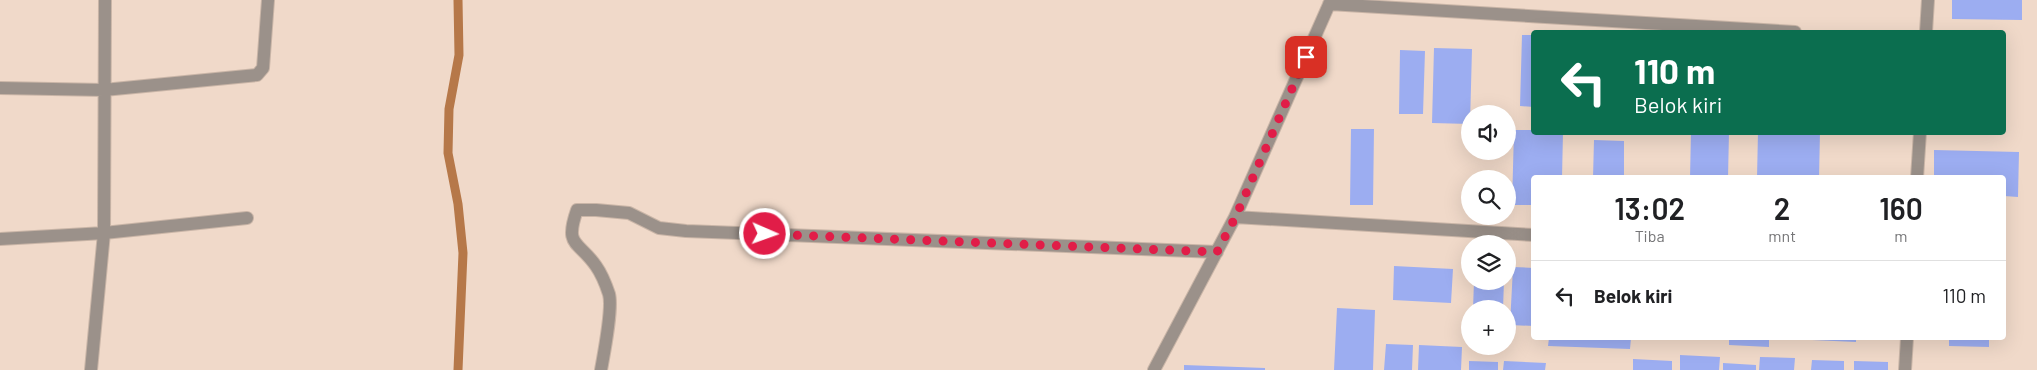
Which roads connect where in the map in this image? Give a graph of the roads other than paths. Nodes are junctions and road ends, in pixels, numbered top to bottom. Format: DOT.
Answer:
graph roads {
  1 [pos="105,0"];
  2 [pos="268,0"];
  3 [pos="1928,0"];
  4 [pos="1330,2"];
  5 [pos="1765,30"];
  6 [pos="1926,30"];
  7 [pos="0,88"];
  8 [pos="104,90"];
  9 [pos="1920,135"];
  10 [pos="1917,175"];
  11 [pos="1236,216"];
  12 [pos="246,218"];
  13 [pos="104,233"];
  14 [pos="1531,235"];
  15 [pos="0,239"];
  16 [pos="1217,252"];
  17 [pos="1907,340"];
  18 [pos="91,370"];
  19 [pos="601,370"];
  20 [pos="1154,370"];
  21 [pos="1905,370"];
  1 -- 8 [label="street"];
  2 -- 8 [label="street"];
  3 -- 6 [label="street"];
  4 -- 5 [label="street"];
  4 -- 11 [label="street"];
  7 -- 8 [label="street"];
  8 -- 13 [label="street"];
  9 -- 10 [label="street"];
  11 -- 14 [label="street"];
  11 -- 16 [label="street"];
  12 -- 13 [label="street"];
  13 -- 15 [label="street"];
  13 -- 18 [label="street"];
  16 -- 19 [label="street"];
  16 -- 20 [label="street"];
  17 -- 21 [label="street"];
}
